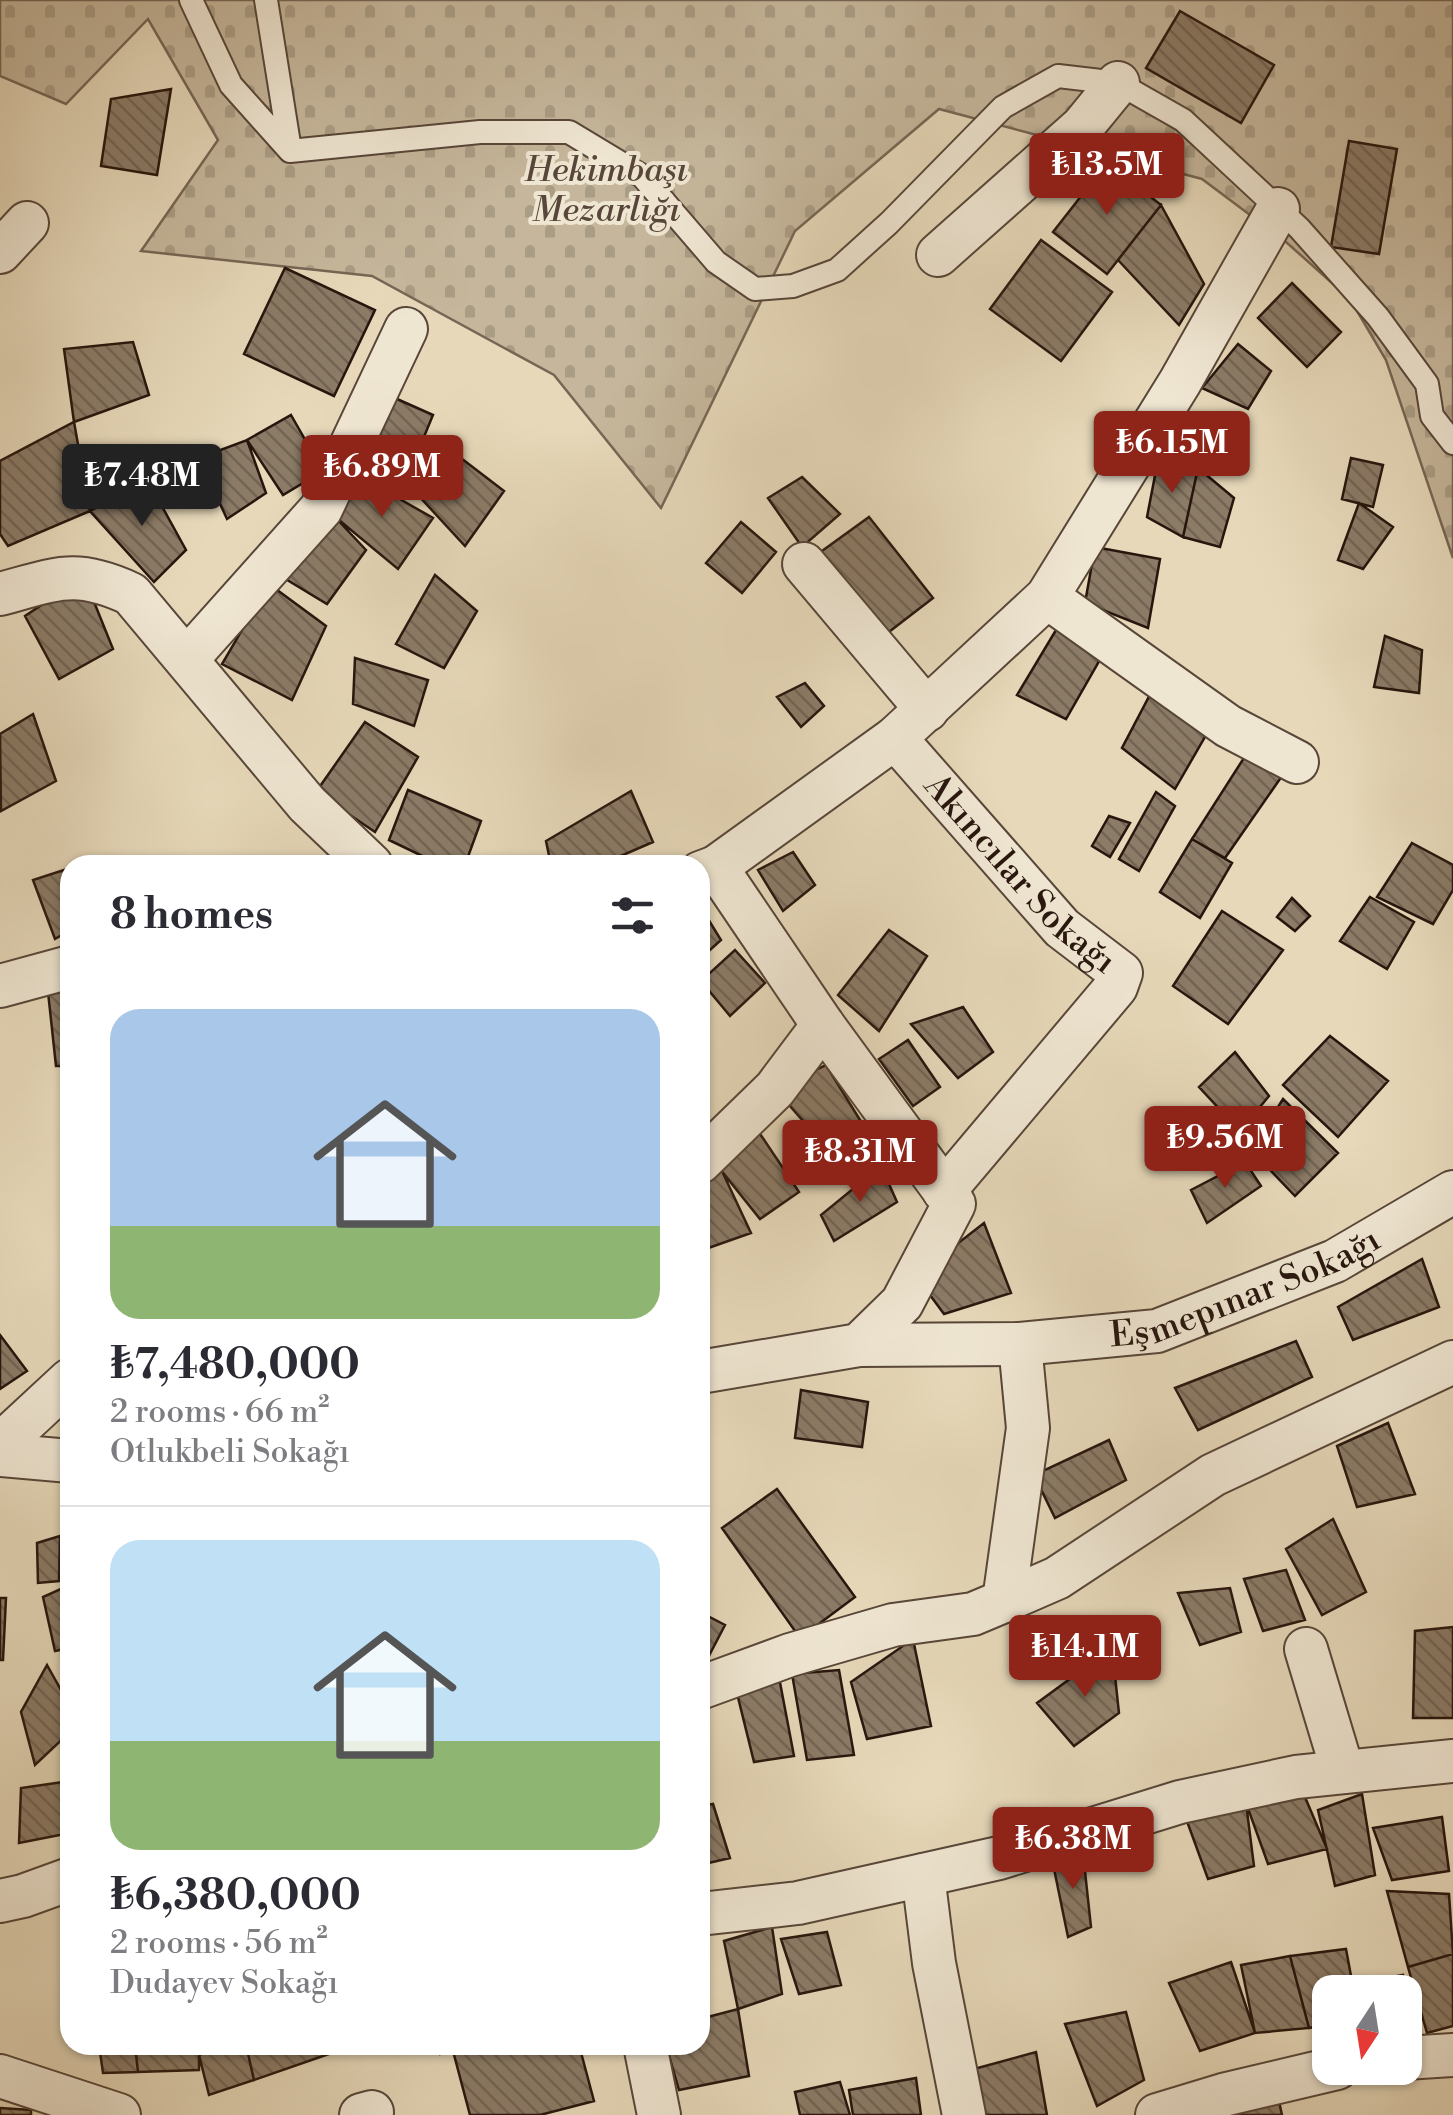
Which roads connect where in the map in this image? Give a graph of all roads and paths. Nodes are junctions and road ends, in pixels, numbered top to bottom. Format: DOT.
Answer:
graph roads {
  1 [pos="191,0"];
  2 [pos="266,0"];
  3 [pos="1118,82"];
  4 [pos="290,151"];
  5 [pos="1278,209"];
  6 [pos="938,255"];
  7 [pos="406,329"];
  8 [pos="1453,444"];
  9 [pos="804,564"];
  10 [pos="0,594"];
  11 [pos="1048,598"];
  12 [pos="187,659"];
  13 [pos="927,710"];
  14 [pos="896,738"];
  15 [pos="1297,762"];
  16 [pos="360,855"];
  17 [pos="710,869"];
  18 [pos="710,873"];
  19 [pos="60,970"];
  20 [pos="0,986"];
  21 [pos="823,1025"];
  22 [pos="710,1152"];
  23 [pos="944,1191"];
  24 [pos="1453,1192"];
  25 [pos="1020,1344"];
  26 [pos="859,1346"];
  27 [pos="1453,1362"];
  28 [pos="710,1370"];
  29 [pos="60,1389"];
  30 [pos="0,1445"];
  31 [pos="0,1456"];
  32 [pos="60,1460"];
  33 [pos="1004,1601"];
  34 [pos="1306,1649"];
  35 [pos="710,1684"];
  36 [pos="1453,1761"];
  37 [pos="1344,1772"];
  38 [pos="923,1875"];
  39 [pos="60,1883"];
  40 [pos="0,1900"];
  41 [pos="710,1913"];
  42 [pos="647,2055"];
  43 [pos="1453,2055"];
  44 [pos="1422,2057"];
  45 [pos="1312,2074"];
  46 [pos="0,2076"];
  47 [pos="118,2115"];
  48 [pos="659,2115"];
  49 [pos="964,2115"];
  50 [pos="1158,2115"];
  1 -- 4 [label="lane"];
  2 -- 4 [label="lane"];
  3 -- 4 [label="lane"];
  3 -- 5 [label="lane"];
  3 -- 6 [label="street"];
  5 -- 8 [label="lane"];
  5 -- 11 [label="street"];
  7 -- 12 [label="street"];
  9 -- 13 [label="street"];
  10 -- 12 [label="street"];
  11 -- 13 [label="street"];
  11 -- 15 [label="street"];
  12 -- 16 [label="street"];
  13 -- 14 [label="street"];
  14 -- 17 [label="street"];
  14 -- 23 [label="street, Akıncılar Sokağı"];
  18 -- 21 [label="street"];
  19 -- 20 [label="street"];
  21 -- 22 [label="street"];
  21 -- 23 [label="street"];
  23 -- 26 [label="street"];
  24 -- 25 [label="street, Eşmepınar Sokağı"];
  25 -- 26 [label="street, Eşmepınar Sokağı"];
  25 -- 33 [label="street"];
  26 -- 28 [label="street, Eşmepınar Sokağı"];
  27 -- 33 [label="street"];
  29 -- 30 [label="street"];
  31 -- 32 [label="street"];
  33 -- 35 [label="street"];
  34 -- 37 [label="street"];
  36 -- 37 [label="street"];
  37 -- 38 [label="street"];
  38 -- 41 [label="street"];
  38 -- 49 [label="street"];
  39 -- 40 [label="street"];
  42 -- 48 [label="street"];
  43 -- 44 [label="street"];
  45 -- 50 [label="street"];
  46 -- 47 [label="street"];
}
